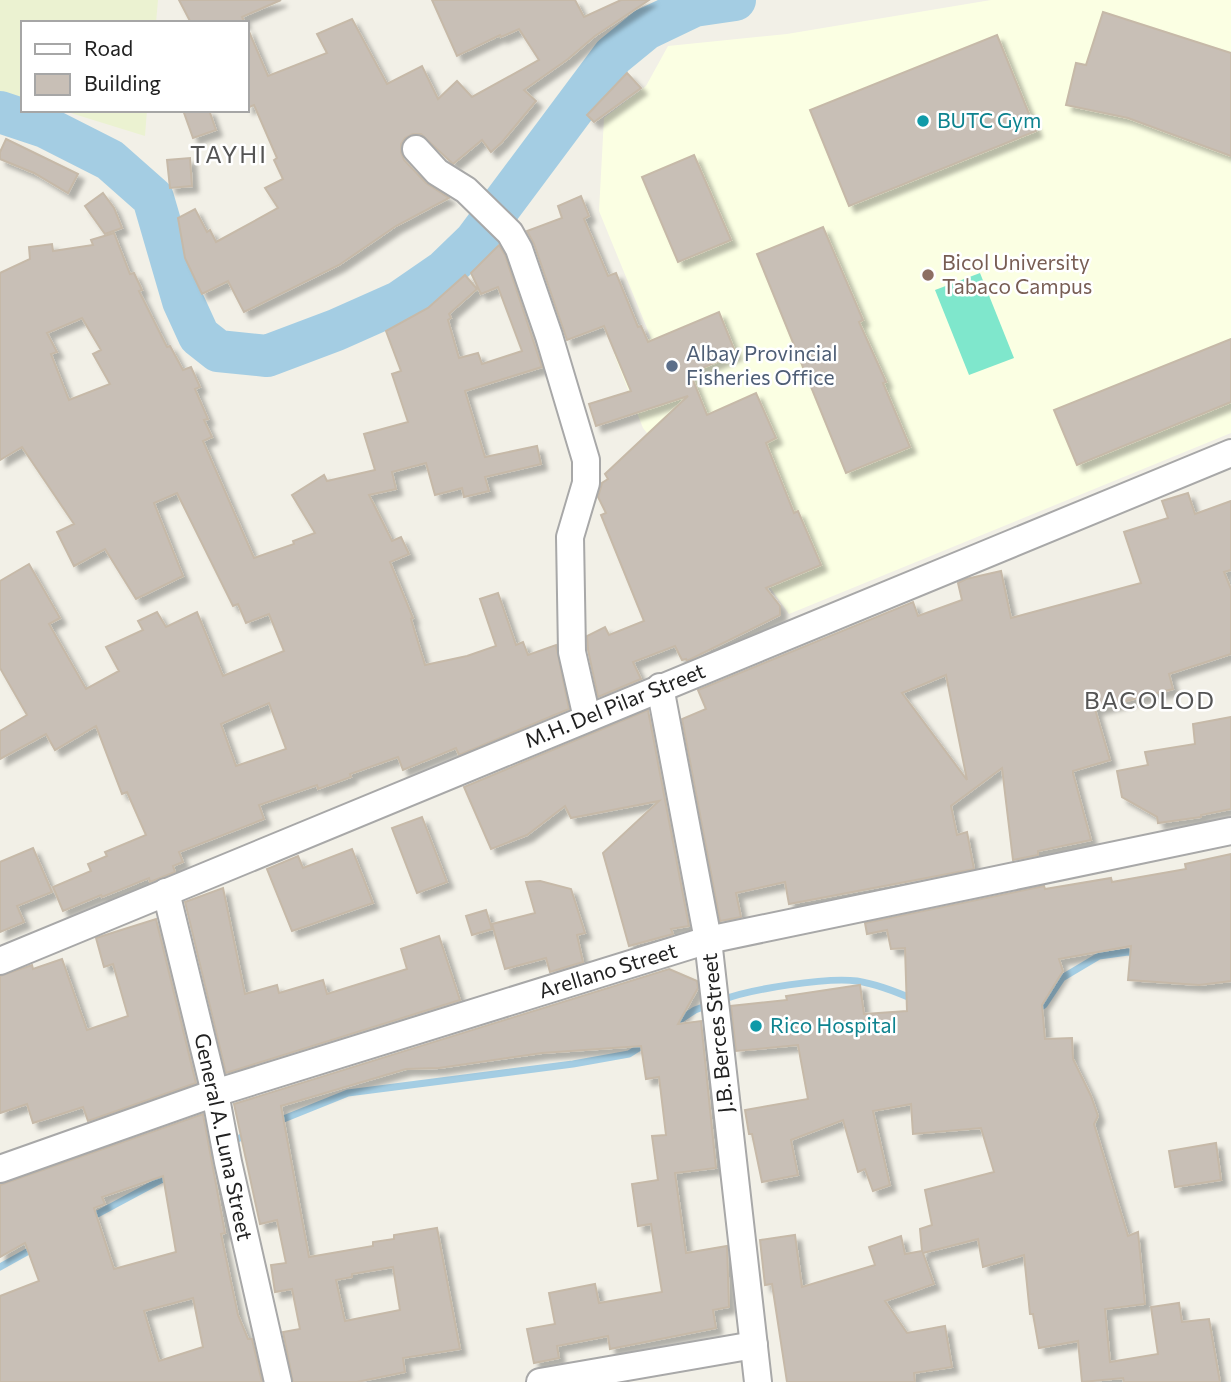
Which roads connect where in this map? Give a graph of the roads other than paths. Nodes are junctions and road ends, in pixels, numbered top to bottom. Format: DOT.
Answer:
graph roads {
  1 [pos="416,149"];
  2 [pos="1231,453"];
  3 [pos="660,687"];
  4 [pos="587,718"];
  5 [pos="1231,831"];
  6 [pos="166,892"];
  7 [pos="708,940"];
  8 [pos="0,961"];
  9 [pos="215,1093"];
  10 [pos="0,1169"];
  11 [pos="754,1345"];
  12 [pos="278,1382"];
  13 [pos="540,1382"];
  14 [pos="758,1382"];
  1 -- 4 [label="street"];
  2 -- 3 [label="street, M.H. Del Pilar Street"];
  3 -- 4 [label="street, M.H. Del Pilar Street"];
  3 -- 7 [label="street, J.B. Berces Street"];
  4 -- 6 [label="street, M.H. Del Pilar Street"];
  5 -- 7 [label="street, Arellano Street"];
  6 -- 8 [label="street, M.H. Del Pilar Street"];
  6 -- 9 [label="street, General A. Luna Street"];
  7 -- 9 [label="street, Arellano Street"];
  7 -- 11 [label="street, J.B. Berces Street"];
  9 -- 10 [label="street, Arellano Street"];
  9 -- 12 [label="street, General A. Luna Street"];
  11 -- 13 [label="street"];
  11 -- 14 [label="street, J.B. Berces Street"];
}
